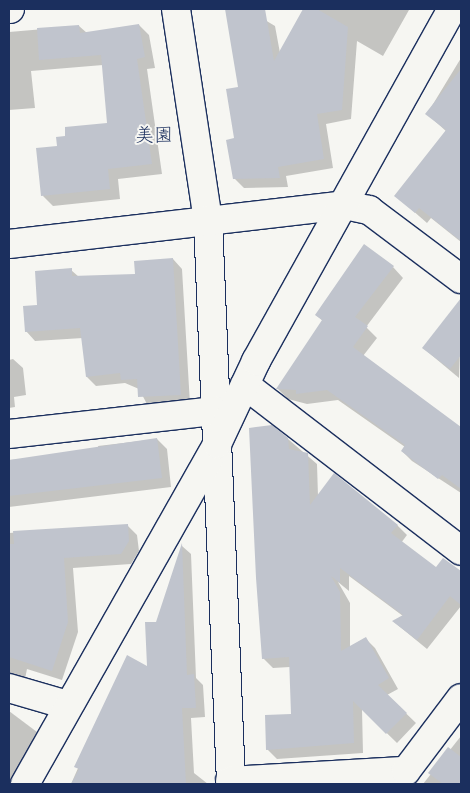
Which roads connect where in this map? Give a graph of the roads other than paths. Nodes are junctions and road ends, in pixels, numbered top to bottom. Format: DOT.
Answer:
graph roads {
  1 [pos="176,9"];
  2 [pos="452,9"];
  3 [pos="461,16"];
  4 [pos="345,205"];
  5 [pos="208,220"];
  6 [pos="9,244"];
  7 [pos="461,280"];
  8 [pos="245,385"];
  9 [pos="215,411"];
  10 [pos="9,434"];
  11 [pos="217,444"];
  12 [pos="461,551"];
  13 [pos="9,688"];
  14 [pos="461,698"];
  15 [pos="67,705"];
  16 [pos="415,778"];
  17 [pos="230,783"];
  18 [pos="25,784"];
  1 -- 5 [label="street"];
  2 -- 3 [label="street"];
  2 -- 4 [label="street"];
  4 -- 5 [label="street"];
  4 -- 7 [label="street"];
  4 -- 8 [label="street"];
  5 -- 6 [label="street"];
  5 -- 9 [label="street"];
  8 -- 11 [label="street"];
  8 -- 12 [label="street"];
  9 -- 10 [label="street"];
  9 -- 11 [label="street"];
  11 -- 15 [label="street"];
  11 -- 17 [label="street"];
  13 -- 15 [label="street"];
  14 -- 16 [label="street"];
  15 -- 18 [label="street"];
  16 -- 17 [label="street"];
}
